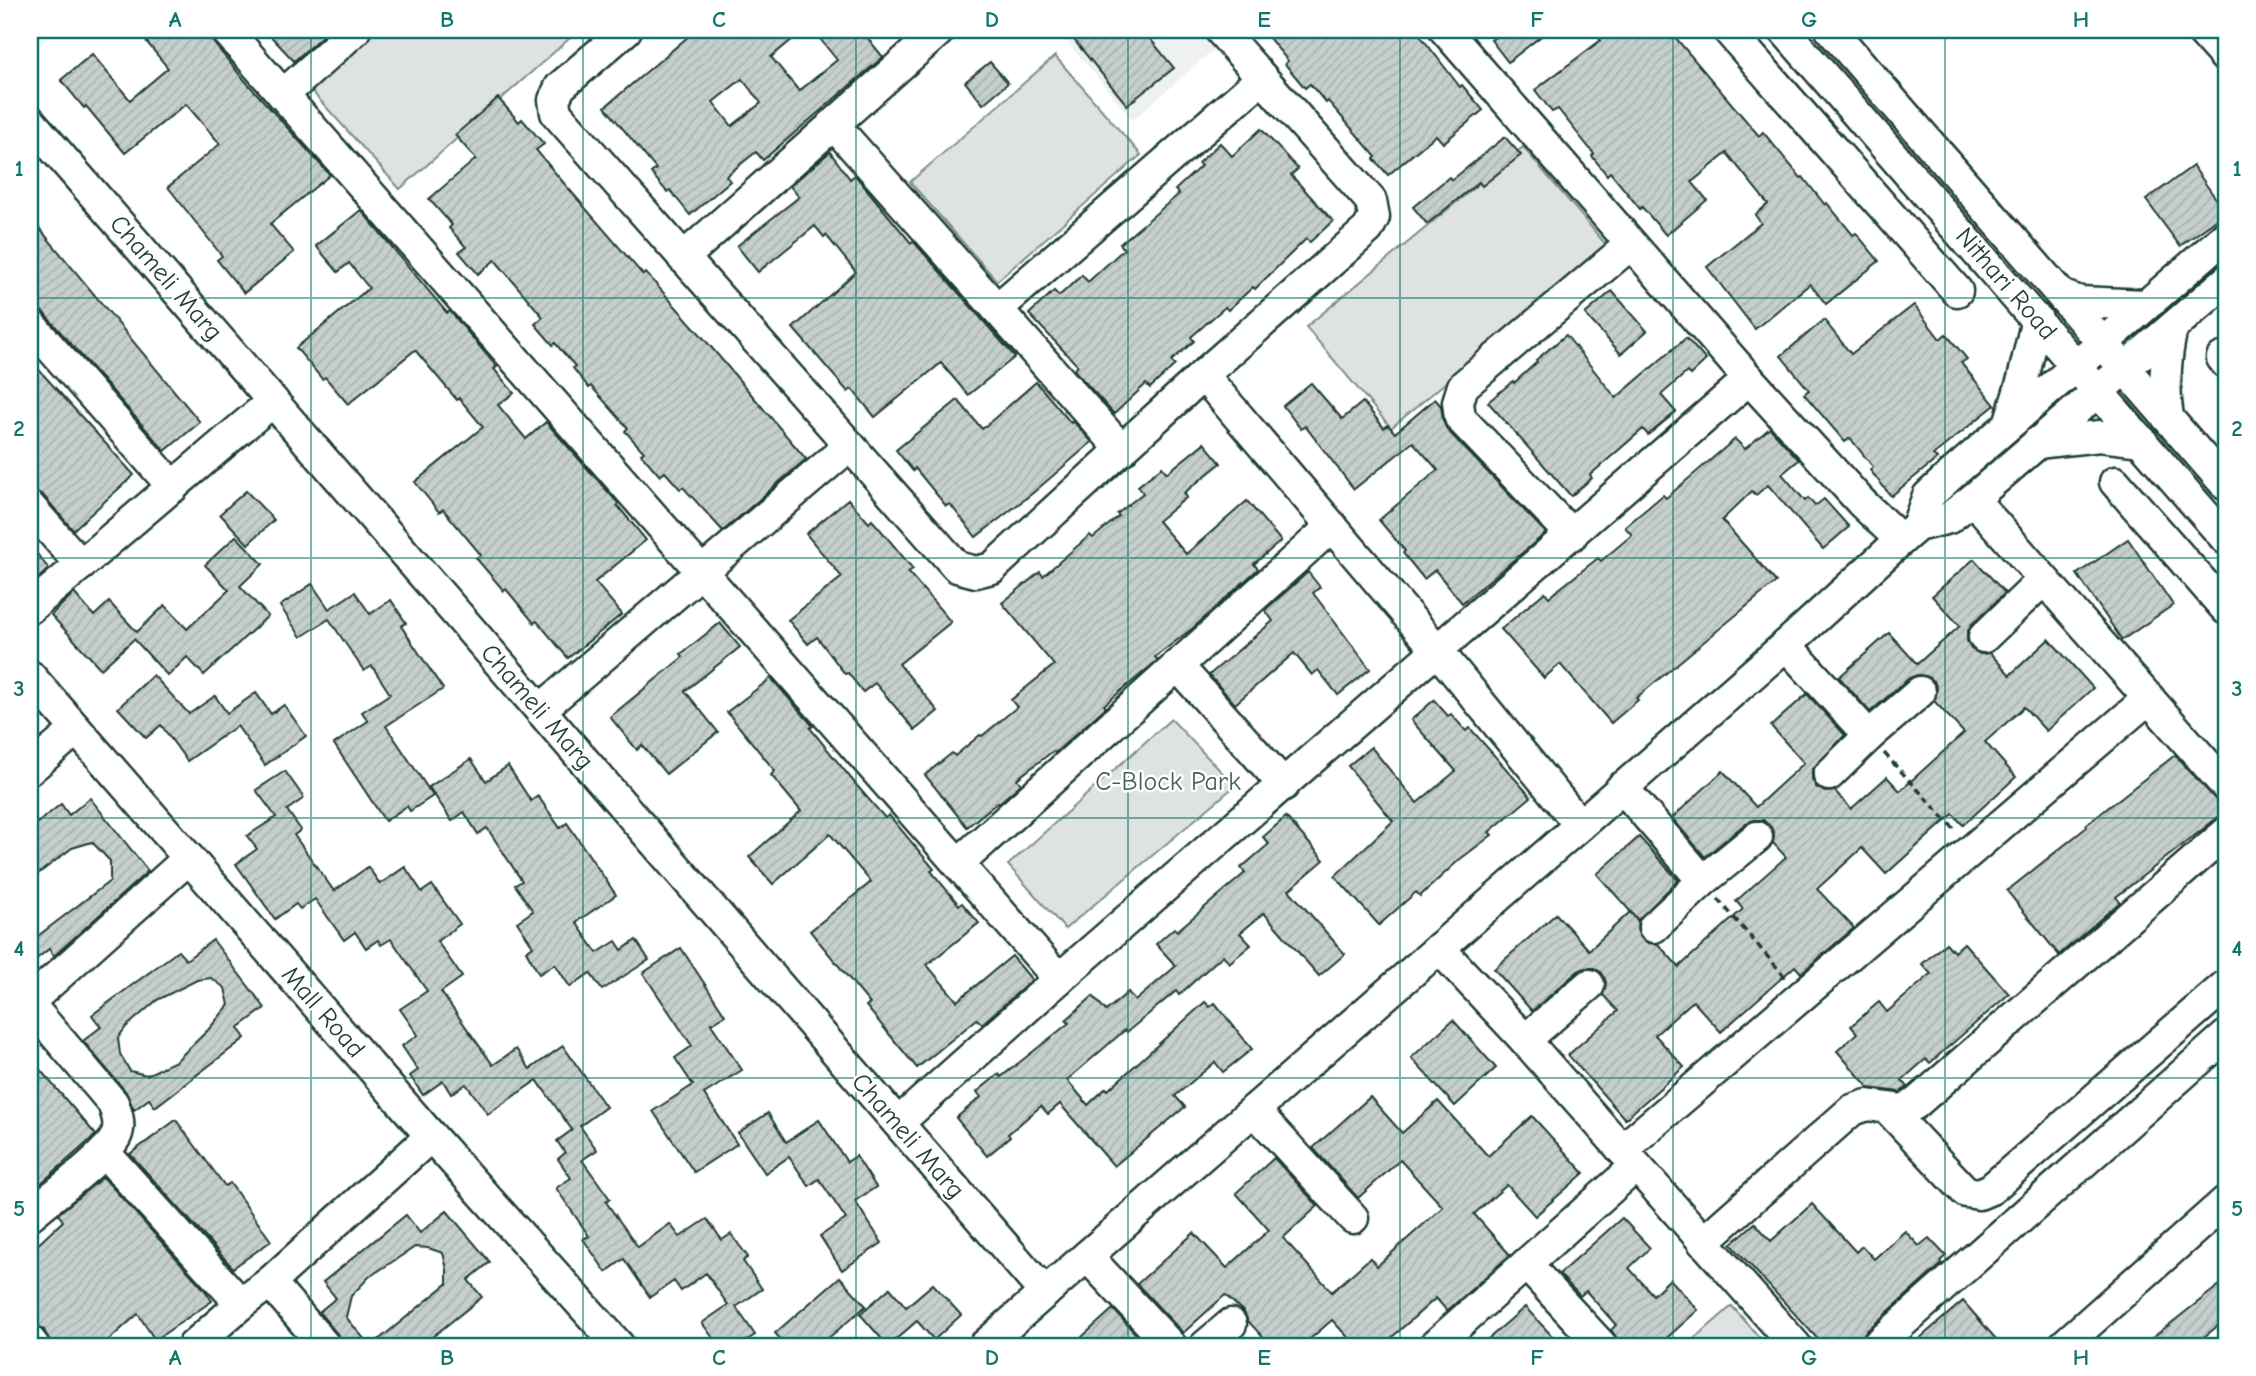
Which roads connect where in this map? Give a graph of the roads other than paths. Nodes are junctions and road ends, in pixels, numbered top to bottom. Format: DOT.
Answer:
graph roads {
  1 [pos="226,30"];
  2 [pos="355,30"];
  3 [pos="626,30"];
  4 [pos="940,30"];
  5 [pos="1220,30"];
  6 [pos="1445,30"];
  7 [pos="1728,30"];
  8 [pos="1784,30"];
  9 [pos="1831,30"];
  10 [pos="2201,30"];
  11 [pos="2226,58"];
  12 [pos="1262,78"];
  13 [pos="283,95"];
  14 [pos="833,124"];
  15 [pos="32,128"];
  16 [pos="2226,236"];
  17 [pos="1631,244"];
  18 [pos="683,258"];
  19 [pos="2226,281"];
  20 [pos="1957,291"];
  21 [pos="2063,296"];
  22 [pos="2146,305"];
  23 [pos="997,309"];
  24 [pos="2037,319"];
  25 [pos="30,324"];
  26 [pos="2172,328"];
  27 [pos="2104,343"];
  28 [pos="2075,365"];
  29 [pos="2124,368"];
  30 [pos="1203,375"];
  31 [pos="1749,379"];
  32 [pos="2096,391"];
  33 [pos="272,401"];
  34 [pos="2168,417"];
  35 [pos="2010,421"];
  36 [pos="2142,441"];
  37 [pos="2037,443"];
  38 [pos="849,446"];
  39 [pos="1122,450"];
  40 [pos="2115,482"];
  41 [pos="2226,485"];
  42 [pos="173,487"];
  43 [pos="30,507"];
  44 [pos="1981,508"];
  45 [pos="1332,526"];
  46 [pos="1909,533"];
  47 [pos="1572,534"];
  48 [pos="2226,539"];
  49 [pos="81,565"];
  50 [pos="701,572"];
  51 [pos="2043,580"];
  52 [pos="30,608"];
  53 [pos="2226,609"];
  54 [pos="1984,637"];
  55 [pos="1786,645"];
  56 [pos="1437,650"];
  57 [pos="1177,665"];
  58 [pos="30,676"];
  59 [pos="1920,692"];
  60 [pos="2149,698"];
  61 [pos="540,710"];
  62 [pos="76,730"];
  63 [pos="1869,736"];
  64 [pos="30,769"];
  65 [pos="1829,775"];
  66 [pos="1284,785"];
  67 [pos="2226,786"];
  68 [pos="1622,788"];
  69 [pos="1580,825"];
  70 [pos="2226,833"];
  71 [pos="1757,837"];
  72 [pos="189,858"];
  73 [pos="958,864"];
  74 [pos="1703,881"];
  75 [pos="1654,927"];
  76 [pos="1438,948"];
  77 [pos="1059,979"];
  78 [pos="1588,985"];
  79 [pos="2226,985"];
  80 [pos="30,1003"];
  81 [pos="2226,1036"];
  82 [pos="1525,1040"];
  83 [pos="1888,1109"];
  84 [pos="1254,1110"];
  85 [pos="898,1124"];
  86 [pos="431,1136"];
  87 [pos="104,1152"];
  88 [pos="1629,1158"];
  89 [pos="2226,1201"];
  90 [pos="30,1214"];
  91 [pos="1353,1218"];
  92 [pos="1703,1242"];
  93 [pos="1087,1256"];
  94 [pos="1527,1264"];
  95 [pos="270,1282"];
  96 [pos="1045,1293"];
  97 [pos="241,1304"];
  98 [pos="1231,1324"];
  99 [pos="30,1341"];
  100 [pos="34,1346"];
  101 [pos="193,1346"];
  102 [pos="325,1346"];
  103 [pos="619,1346"];
  104 [pos="984,1346"];
  105 [pos="1171,1346"];
  106 [pos="1205,1346"];
  107 [pos="1434,1346"];
  108 [pos="1602,1346"];
  109 [pos="1796,1346"];
  110 [pos="1876,1346"];
  111 [pos="2063,1346"];
  1 -- 13 [label="street"];
  2 -- 13 [label="street"];
  3 -- 18 [label="street"];
  4 -- 14 [label="street"];
  5 -- 12 [label="street"];
  6 -- 17 [label="street"];
  7 -- 20 [label="street"];
  8 -- 24 [label="street, Nithari Road"];
  9 -- 21 [label="street, Nithari Road"];
  10 -- 11 [label="street"];
  12 -- 23 [label="street"];
  12 -- 30 [label="street"];
  13 -- 50 [label="street"];
  14 -- 18 [label="street"];
  14 -- 23 [label="street"];
  15 -- 33 [label="street, Chameli Marg"];
  16 -- 22 [label="street"];
  17 -- 31 [label="street"];
  17 -- 47 [label="street"];
  18 -- 38 [label="street"];
  19 -- 26 [label="street"];
  21 -- 22 [label="street"];
  21 -- 27 [label="street, Nithari Road"];
  22 -- 27 [label="street"];
  23 -- 39 [label="street"];
  24 -- 28 [label="street, Nithari Road"];
  24 -- 35 [label="street"];
  25 -- 42 [label="street"];
  26 -- 29 [label="street"];
  26 -- 34 [label="street"];
  27 -- 28 [label="street"];
  27 -- 29 [label="street, Nithari Road"];
  28 -- 32 [label="street, Nithari Road"];
  28 -- 35 [label="street"];
  29 -- 32 [label="street"];
  29 -- 34 [label="street, Nithari Road"];
  30 -- 39 [label="street"];
  30 -- 45 [label="street"];
  31 -- 46 [label="street"];
  31 -- 47 [label="street"];
  32 -- 36 [label="street, Nithari Road"];
  32 -- 37 [label="street"];
  33 -- 42 [label="street"];
  33 -- 61 [label="street, Chameli Marg"];
  34 -- 41 [label="street, Nithari Road"];
  35 -- 46 [label="street"];
  36 -- 37 [label="street"];
  36 -- 48 [label="street, Nithari Road"];
  37 -- 44 [label="street"];
  38 -- 39 [label="street"];
  38 -- 50 [label="street"];
  40 -- 53 [label="street"];
  42 -- 49 [label="street"];
  43 -- 49 [label="street"];
  44 -- 46 [label="street"];
  44 -- 51 [label="street"];
  45 -- 56 [label="street"];
  45 -- 57 [label="street"];
  46 -- 55 [label="street"];
  47 -- 56 [label="street"];
  49 -- 52 [label="street"];
  50 -- 61 [label="street"];
  50 -- 73 [label="street"];
  51 -- 54 [label="street"];
  51 -- 60 [label="street"];
  55 -- 63 [label="street"];
  55 -- 68 [label="street"];
  56 -- 66 [label="street"];
  56 -- 69 [label="street"];
  57 -- 66 [label="street"];
  57 -- 73 [label="street"];
  58 -- 62 [label="street, Mall Road"];
  59 -- 63 [label="street"];
  60 -- 67 [label="street"];
  60 -- 88 [label="street"];
  61 -- 85 [label="street, Chameli Marg"];
  62 -- 64 [label="street"];
  62 -- 72 [label="street, Mall Road"];
  63 -- 65 [label="street"];
  66 -- 77 [label="street"];
  68 -- 69 [label="street"];
  68 -- 74 [label="street"];
  69 -- 76 [label="street"];
  70 -- 83 [label="street"];
  71 -- 74 [label="street"];
  72 -- 80 [label="street"];
  72 -- 86 [label="street, Mall Road"];
  73 -- 77 [label="street"];
  74 -- 75 [label="street"];
  76 -- 82 [label="street"];
  76 -- 84 [label="street"];
  77 -- 85 [label="street"];
  78 -- 82 [label="street"];
  79 -- 83 [label="street"];
  80 -- 87 [label="street"];
  81 -- 110 [label="street"];
  82 -- 88 [label="street"];
  83 -- 92 [label="street"];
  84 -- 91 [label="street"];
  84 -- 93 [label="street"];
  85 -- 96 [label="street, Chameli Marg"];
  86 -- 95 [label="street"];
  86 -- 103 [label="street, Mall Road"];
  87 -- 90 [label="street"];
  87 -- 97 [label="street"];
  88 -- 92 [label="street"];
  88 -- 94 [label="street"];
  89 -- 111 [label="street"];
  92 -- 109 [label="street"];
  93 -- 96 [label="street"];
  93 -- 105 [label="street"];
  94 -- 107 [label="street"];
  94 -- 108 [label="street"];
  95 -- 97 [label="street"];
  95 -- 102 [label="street"];
  96 -- 104 [label="street"];
  97 -- 101 [label="street"];
  98 -- 106 [label="street"];
  99 -- 100 [label="street"];
}
